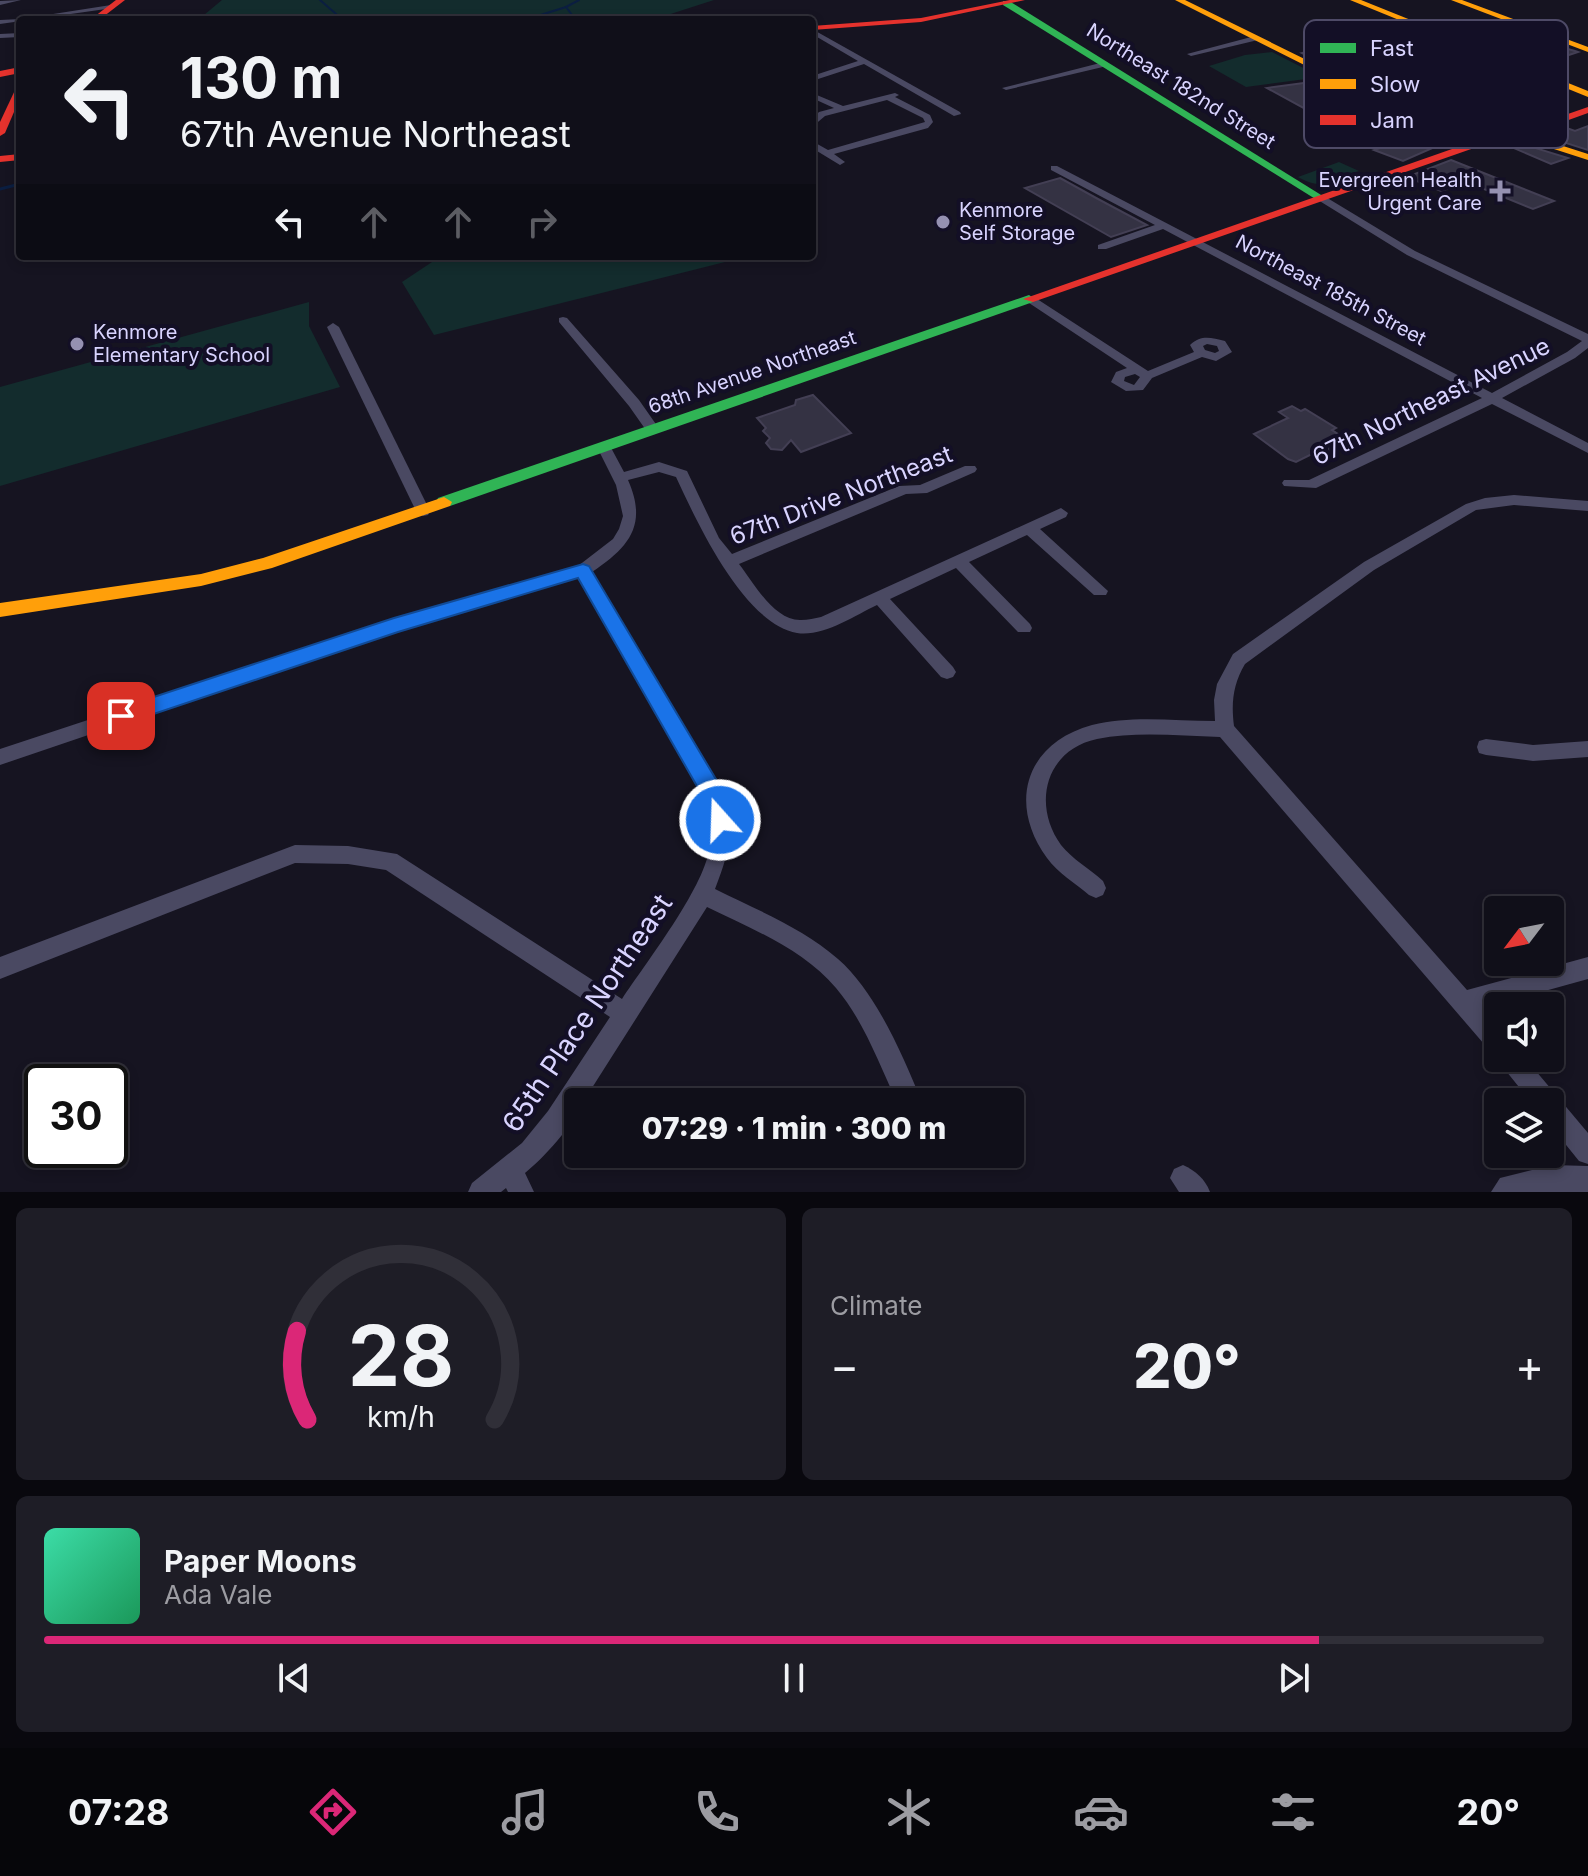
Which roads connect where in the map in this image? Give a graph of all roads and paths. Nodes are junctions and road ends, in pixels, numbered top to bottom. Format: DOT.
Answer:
graph roads {
  1 [pos="18,0"];
  2 [pos="1179,0"];
  3 [pos="1354,0"];
  4 [pos="1366,0"];
  5 [pos="1455,0"];
  6 [pos="1014,2"];
  7 [pos="0,3"];
  8 [pos="116,4"];
  9 [pos="46,16"];
  10 [pos="100,16"];
  11 [pos="1405,20"];
  12 [pos="1415,20"];
  13 [pos="1508,20"];
  14 [pos="816,30"];
  15 [pos="816,33"];
  16 [pos="1255,38"];
  17 [pos="1568,42"];
  18 [pos="832,44"];
  19 [pos="822,46"];
  20 [pos="1588,50"];
  21 [pos="1191,54"];
  22 [pos="862,62"];
  23 [pos="1304,62"];
  24 [pos="1104,64"];
  25 [pos="816,78"];
  26 [pos="1568,83"];
  27 [pos="1568,83"];
  28 [pos="1006,88"];
  29 [pos="913,90"];
  30 [pos="1588,91"];
  31 [pos="16,97"];
  32 [pos="888,97"];
  33 [pos="816,99"];
  34 [pos="1588,102"];
  35 [pos="837,109"];
  36 [pos="1568,110"];
  37 [pos="1588,110"];
  38 [pos="957,114"];
  39 [pos="1568,117"];
  40 [pos="816,119"];
  41 [pos="0,133"];
  42 [pos="816,146"];
  43 [pos="1466,148"];
  44 [pos="1556,148"];
  45 [pos="827,153"];
  46 [pos="1588,157"];
  47 [pos="840,162"];
  48 [pos="1054,168"];
  49 [pos="1321,198"];
  50 [pos="1162,226"];
  51 [pos="1195,240"];
  52 [pos="1102,247"];
  53 [pos="1030,299"];
  54 [pos="563,320"];
  55 [pos="333,327"];
  56 [pos="1588,340"];
  57 [pos="1201,353"];
  58 [pos="1493,398"];
  59 [pos="653,430"];
  60 [pos="1566,437"];
  61 [pos="1588,438"];
  62 [pos="604,447"];
  63 [pos="1588,449"];
  64 [pos="970,469"];
  65 [pos="620,478"];
  66 [pos="1289,483"];
  67 [pos="1588,506"];
  68 [pos="423,511"];
  69 [pos="1061,513"];
  70 [pos="1029,528"];
  71 [pos="958,561"];
  72 [pos="729,562"];
  73 [pos="583,570"];
  74 [pos="1100,591"];
  75 [pos="879,597"];
  76 [pos="0,610"];
  77 [pos="1024,628"];
  78 [pos="947,672"];
  79 [pos="1225,729"];
  80 [pos="1486,747"];
  81 [pos="1588,749"];
  82 [pos="0,757"];
  83 [pos="1096,888"];
  84 [pos="703,894"];
  85 [pos="0,968"];
  86 [pos="1588,968"];
  87 [pos="1464,1002"];
  88 [pos="626,1014"];
  89 [pos="1484,1026"];
  90 [pos="1522,1072"];
  91 [pos="903,1088"];
  92 [pos="1535,1088"];
  93 [pos="1564,1123"];
  94 [pos="1588,1152"];
  95 [pos="1588,1179"];
  96 [pos="516,1181"];
  97 [pos="481,1192"];
  98 [pos="1504,1192"];
  1 -- 7 [label="street"];
  2 -- 16 [label="street"];
  3 -- 11 [label="street"];
  4 -- 12 [label="street"];
  5 -- 13 [label="street"];
  6 -- 14 [label="street"];
  6 -- 24 [label="street, Northeast 182nd Street"];
  8 -- 9 [label="street"];
  8 -- 10 [label="street"];
  15 -- 18 [label="street"];
  16 -- 21 [label="street"];
  16 -- 23 [label="street"];
  17 -- 20 [label="street"];
  18 -- 19 [label="street"];
  18 -- 22 [label="street"];
  22 -- 25 [label="street"];
  22 -- 29 [label="street"];
  24 -- 28 [label="street"];
  24 -- 49 [label="street, Northeast 182nd Street"];
  26 -- 30 [label="street"];
  27 -- 30 [label="street"];
  29 -- 32 [label="street"];
  29 -- 38 [label="street"];
  31 -- 41 [label="street"];
  32 -- 35 [label="street"];
  32 -- 45 [label="street"];
  33 -- 35 [label="street"];
  34 -- 36 [label="street, 68th Avenue Northeast"];
  35 -- 40 [label="street"];
  37 -- 39 [label="street, 68th Avenue Northeast"];
  42 -- 45 [label="street"];
  43 -- 49 [label="street, 68th Avenue Northeast"];
  44 -- 46 [label="street"];
  45 -- 47 [label="street"];
  48 -- 50 [label="street, Northeast 185th Street"];
  49 -- 51 [label="street, 68th Avenue Northeast"];
  49 -- 56 [label="street, Northeast 182nd Street"];
  50 -- 51 [label="street, Northeast 185th Street"];
  50 -- 52 [label="street"];
  51 -- 53 [label="street, 68th Avenue Northeast"];
  51 -- 58 [label="street, Northeast 185th Street"];
  53 -- 57 [label="street"];
  53 -- 59 [label="street, 68th Avenue Northeast"];
  54 -- 59 [label="street"];
  55 -- 68 [label="street"];
  56 -- 58 [label="street, 67th Northeast Avenue"];
  58 -- 60 [label="street, Northeast 185th Street"];
  58 -- 66 [label="street, 67th Northeast Avenue"];
  59 -- 62 [label="street, 68th Avenue Northeast"];
  60 -- 61 [label="street"];
  60 -- 63 [label="street, Northeast 185th Street"];
  62 -- 65 [label="street"];
  62 -- 68 [label="street, 68th Avenue Northeast"];
  64 -- 72 [label="street, 67th Drive Northeast"];
  65 -- 72 [label="street"];
  65 -- 73 [label="street"];
  67 -- 79 [label="street"];
  68 -- 76 [label="street, 68th Avenue Northeast"];
  69 -- 70 [label="street"];
  70 -- 71 [label="street"];
  70 -- 74 [label="street"];
  71 -- 75 [label="street"];
  71 -- 77 [label="street"];
  72 -- 75 [label="street"];
  73 -- 82 [label="street"];
  73 -- 84 [label="street, 65th Place Northeast"];
  75 -- 78 [label="street"];
  79 -- 83 [label="street"];
  79 -- 87 [label="street"];
  80 -- 81 [label="street"];
  84 -- 88 [label="street, 65th Place Northeast"];
  84 -- 91 [label="street"];
  85 -- 88 [label="street"];
  86 -- 87 [label="street"];
  87 -- 89 [label="street"];
  88 -- 96 [label="street, 65th Place Northeast"];
  90 -- 92 [label="street"];
  93 -- 94 [label="street"];
  95 -- 98 [label="street"];
  96 -- 97 [label="street, 65th Place Northeast"];
}
